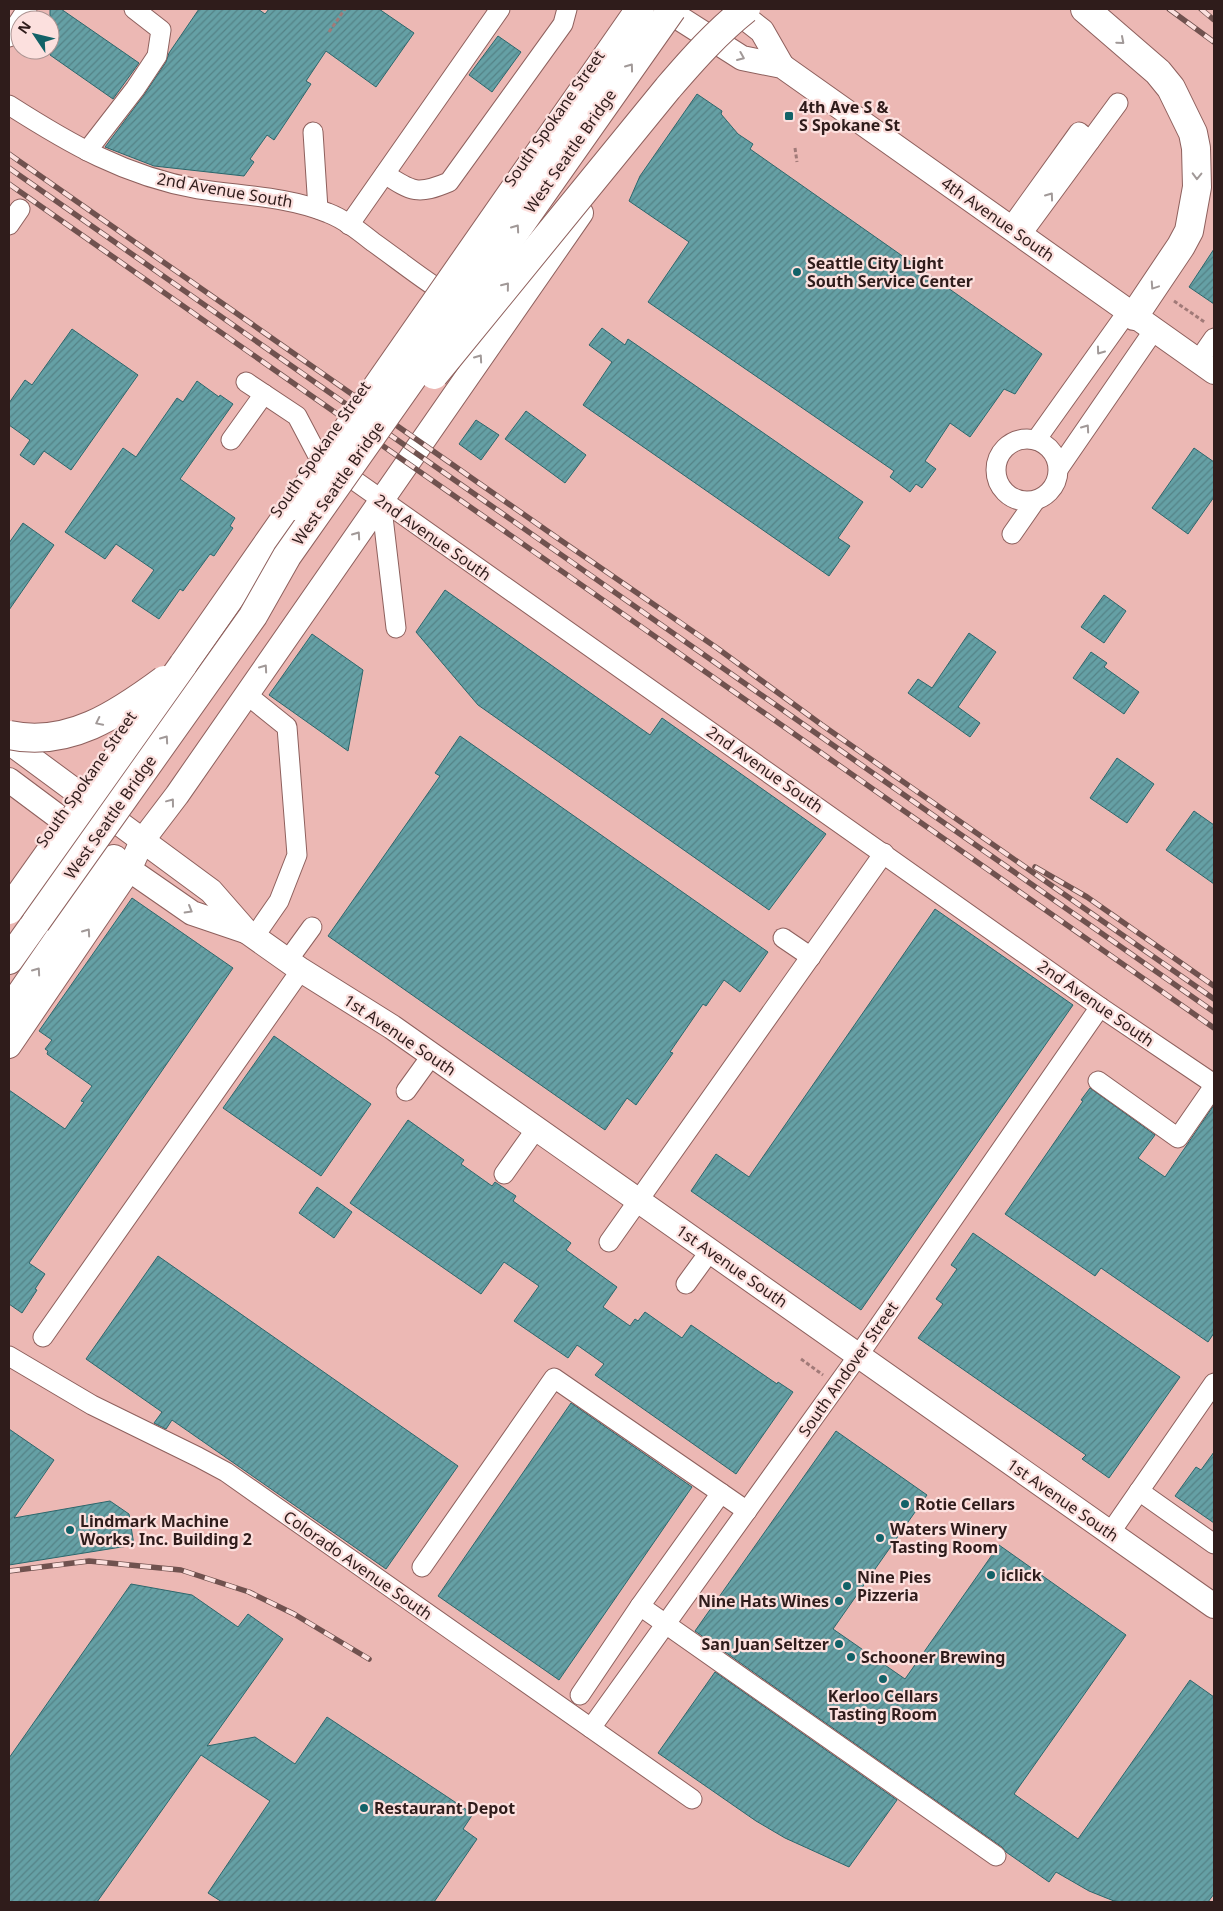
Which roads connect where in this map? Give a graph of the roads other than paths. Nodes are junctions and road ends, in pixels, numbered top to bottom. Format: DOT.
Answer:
graph roads {
  1 [pos="27,9"];
  2 [pos="134,9"];
  3 [pos="500,9"];
  4 [pos="568,9"];
  5 [pos="631,9"];
  6 [pos="640,9"];
  7 [pos="665,9"];
  8 [pos="672,9"];
  9 [pos="724,9"];
  10 [pos="734,9"];
  11 [pos="746,9"];
  12 [pos="1084,9"];
  13 [pos="705,35"];
  14 [pos="9,37"];
  15 [pos="782,66"];
  16 [pos="1118,102"];
  17 [pos="9,105"];
  18 [pos="313,132"];
  19 [pos="87,151"];
  20 [pos="385,174"];
  21 [pos="20,209"];
  22 [pos="318,209"];
  23 [pos="9,225"];
  24 [pos="349,225"];
  25 [pos="1016,232"];
  26 [pos="434,286"];
  27 [pos="1139,319"];
  28 [pos="1210,330"];
  29 [pos="497,332"];
  30 [pos="396,340"];
  31 [pos="1206,367"];
  32 [pos="246,382"];
  33 [pos="461,384"];
  34 [pos="264,394"];
  35 [pos="231,440"];
  36 [pos="1036,440"];
  37 [pos="316,454"];
  38 [pos="1059,468"];
  39 [pos="380,500"];
  40 [pos="1035,501"];
  41 [pos="1012,534"];
  42 [pos="253,616"];
  43 [pos="396,628"];
  44 [pos="183,665"];
  45 [pos="246,694"];
  46 [pos="9,735"];
  47 [pos="9,742"];
  48 [pos="9,780"];
  49 [pos="77,793"];
  50 [pos="59,818"];
  51 [pos="142,841"];
  52 [pos="884,852"];
  53 [pos="122,865"];
  54 [pos="9,888"];
  55 [pos="9,910"];
  56 [pos="312,926"];
  57 [pos="250,934"];
  58 [pos="783,938"];
  59 [pos="810,957"];
  60 [pos="9,960"];
  61 [pos="295,965"];
  62 [pos="1100,1007"];
  63 [pos="9,1011"];
  64 [pos="9,1046"];
  65 [pos="432,1055"];
  66 [pos="1098,1081"];
  67 [pos="1214,1085"];
  68 [pos="406,1091"];
  69 [pos="536,1128"];
  70 [pos="504,1174"];
  71 [pos="639,1201"];
  72 [pos="608,1242"];
  73 [pos="710,1251"];
  74 [pos="686,1284"];
  75 [pos="43,1337"];
  76 [pos="9,1356"];
  77 [pos="858,1356"];
  78 [pos="1214,1383"];
  79 [pos="1139,1491"];
  80 [pos="721,1493"];
  81 [pos="747,1511"];
  82 [pos="1110,1533"];
  83 [pos="1214,1544"];
  84 [pos="422,1567"];
  85 [pos="640,1606"];
  86 [pos="1214,1606"];
  87 [pos="666,1624"];
  88 [pos="580,1695"];
  89 [pos="595,1723"];
  90 [pos="692,1799"];
  91 [pos="996,1856"];
  1 -- 14 [label="street"];
  2 -- 19 [label="street"];
  3 -- 20 [label="street"];
  4 -- 20 [label="street"];
  5 -- 26 [label="main road, South Spokane Street"];
  6 -- 44 [label="highway, West Seattle Bridge, bridge"];
  7 -- 13 [label="main road, 4th Avenue South"];
  42 -- 8 [label="highway, West Seattle Bridge, one-way, bridge"];
  9 -- 13 [label="main road"];
  10 -- 15 [label="main road, 4th Avenue South"];
  42 -- 11 [label="highway, one-way, bridge"];
  12 -- 27 [label="highway, one-way"];
  13 -- 15 [label="main road, 4th Avenue South, one-way"];
  13 -- 29 [label="main road"];
  15 -- 25 [label="main road, 4th Avenue South"];
  16 -- 25 [label="street"];
  17 -- 19 [label="street, 2nd Avenue South"];
  18 -- 22 [label="street"];
  19 -- 22 [label="street, 2nd Avenue South"];
  20 -- 24 [label="street"];
  21 -- 23 [label="street"];
  22 -- 24 [label="street, 2nd Avenue South"];
  24 -- 26 [label="street, 2nd Avenue South"];
  25 -- 27 [label="main road, 4th Avenue South"];
  26 -- 29 [label="main road"];
  26 -- 30 [label="main road, South Spokane Street"];
  27 -- 31 [label="main road, 4th Avenue South"];
  27 -- 36 [label="street, one-way"];
  38 -- 27 [label="street, one-way"];
  28 -- 31 [label="street"];
  33 -- 29 [label="main road, one-way"];
  30 -- 33 [label="main road"];
  30 -- 37 [label="main road, South Spokane Street"];
  32 -- 34 [label="street"];
  33 -- 39 [label="main road"];
  34 -- 35 [label="street"];
  34 -- 37 [label="street"];
  36 -- 38 [label="street"];
  36 -- 40 [label="street"];
  37 -- 39 [label="street, 2nd Avenue South"];
  37 -- 49 [label="main road, South Spokane Street"];
  38 -- 40 [label="street"];
  39 -- 43 [label="street"];
  45 -- 39 [label="main road, one-way"];
  39 -- 52 [label="street, 2nd Avenue South"];
  40 -- 41 [label="street"];
  60 -- 42 [label="highway, West Seattle Bridge, one-way, bridge"];
  44 -- 46 [label="highway, one-way, bridge"];
  44 -- 55 [label="highway, West Seattle Bridge, bridge"];
  51 -- 45 [label="main road, one-way"];
  45 -- 57 [label="street"];
  47 -- 49 [label="main road, 1st Avenue South"];
  48 -- 50 [label="main road, 1st Avenue South"];
  49 -- 50 [label="main road, South Spokane Street"];
  49 -- 51 [label="main road, 1st Avenue South"];
  50 -- 53 [label="main road, 1st Avenue South"];
  50 -- 54 [label="main road, South Spokane Street"];
  51 -- 53 [label="main road"];
  51 -- 57 [label="main road, 1st Avenue South"];
  52 -- 59 [label="street"];
  52 -- 62 [label="street, 2nd Avenue South"];
  53 -- 57 [label="main road, 1st Avenue South, one-way"];
  63 -- 53 [label="highway, one-way"];
  64 -- 53 [label="main road, one-way"];
  56 -- 61 [label="street"];
  57 -- 61 [label="main road, 1st Avenue South"];
  58 -- 59 [label="street"];
  59 -- 71 [label="street"];
  61 -- 65 [label="main road, 1st Avenue South"];
  61 -- 75 [label="street"];
  62 -- 67 [label="street, 2nd Avenue South"];
  62 -- 77 [label="street, South Andover Street"];
  65 -- 68 [label="street"];
  65 -- 69 [label="main road, 1st Avenue South"];
  66 -- 67 [label="street"];
  69 -- 70 [label="street"];
  69 -- 71 [label="main road, 1st Avenue South"];
  71 -- 72 [label="street"];
  71 -- 73 [label="main road, 1st Avenue South"];
  73 -- 74 [label="street"];
  73 -- 77 [label="main road, 1st Avenue South"];
  76 -- 89 [label="street, Colorado Avenue South"];
  77 -- 81 [label="street, South Andover Street"];
  77 -- 82 [label="main road, 1st Avenue South"];
  78 -- 79 [label="street"];
  79 -- 82 [label="street"];
  79 -- 83 [label="street"];
  80 -- 81 [label="street"];
  80 -- 84 [label="street"];
  80 -- 85 [label="street"];
  81 -- 87 [label="street, South Andover Street"];
  82 -- 86 [label="main road, 1st Avenue South"];
  85 -- 87 [label="street"];
  85 -- 88 [label="street"];
  87 -- 89 [label="street, South Andover Street"];
  87 -- 91 [label="street"];
  89 -- 90 [label="street, Colorado Avenue South"];
}
